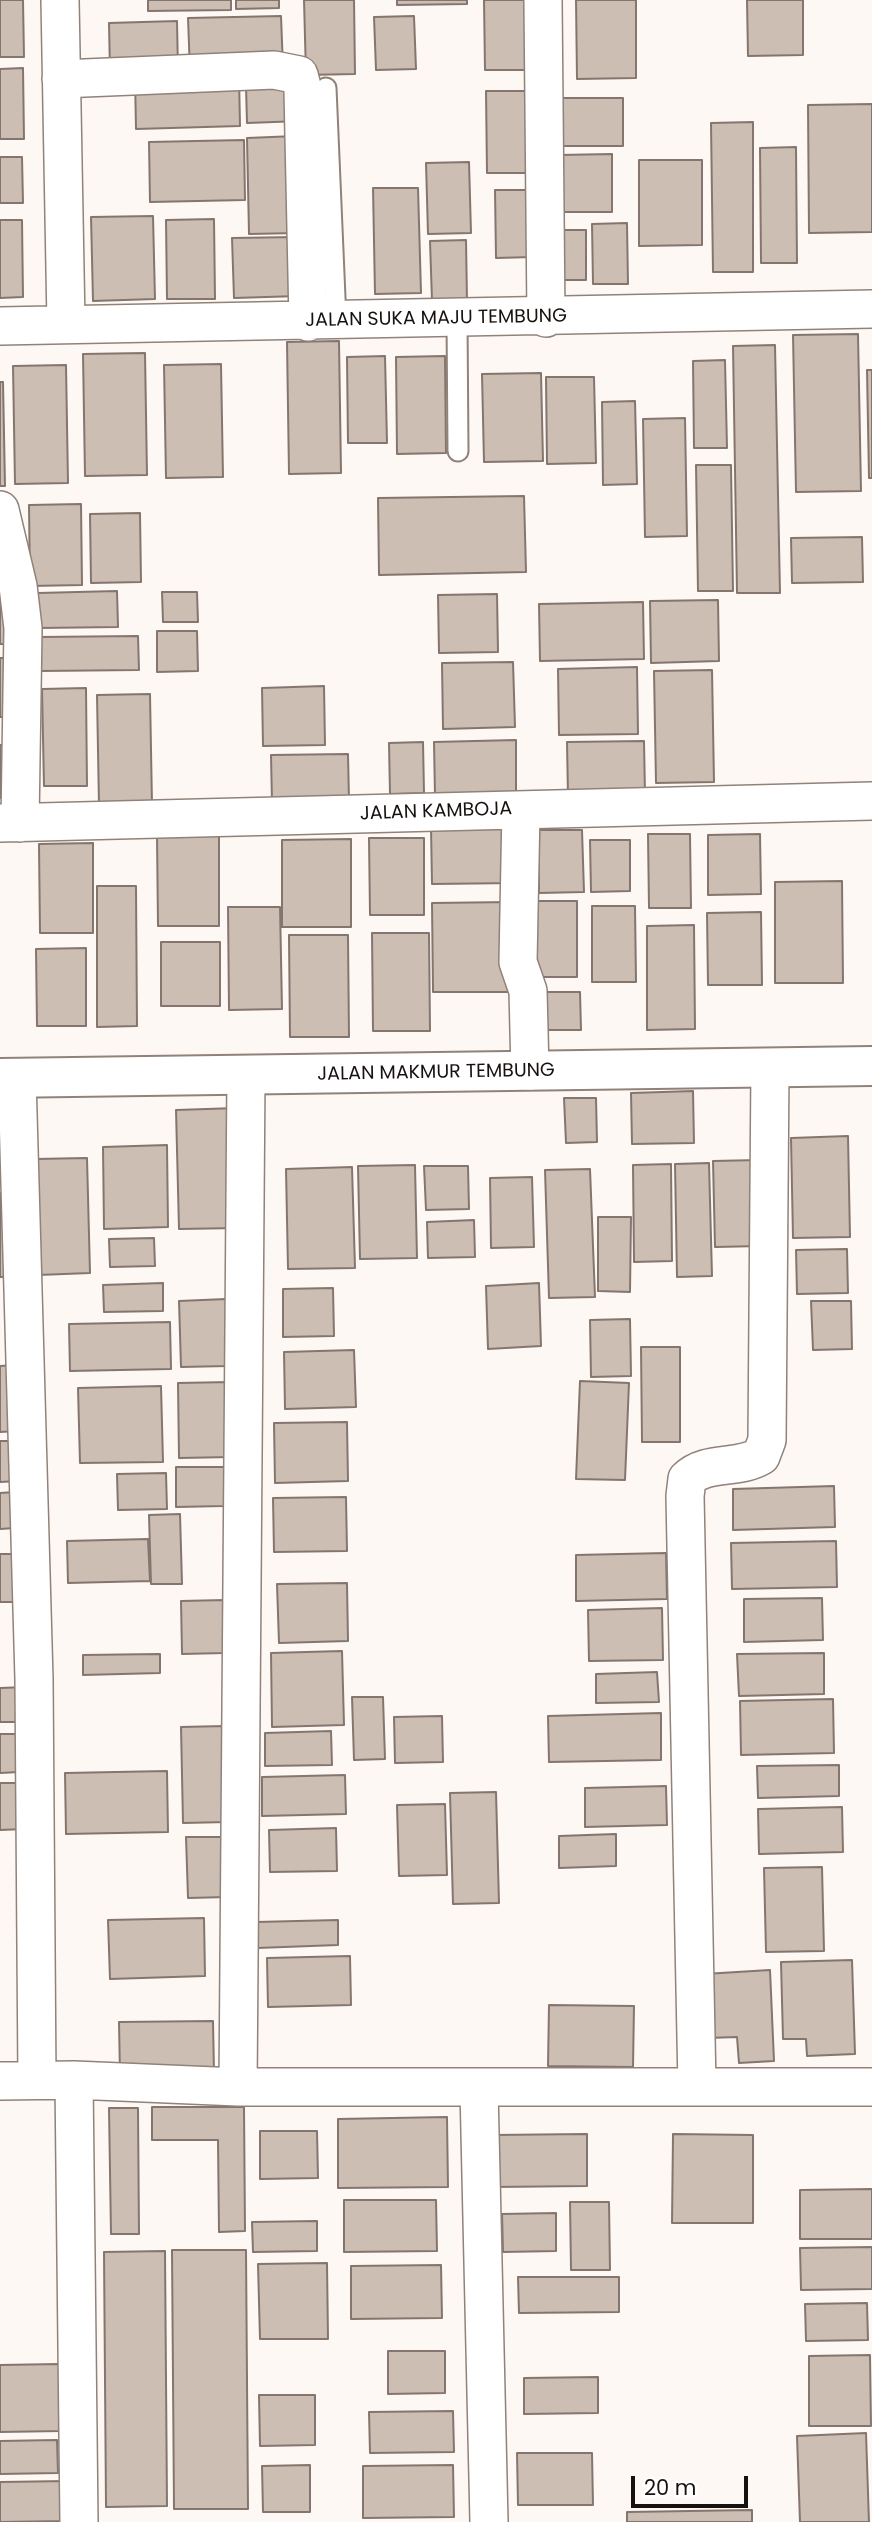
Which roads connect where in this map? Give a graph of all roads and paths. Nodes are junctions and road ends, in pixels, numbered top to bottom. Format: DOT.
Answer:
graph roads {
  1 [pos="60,0"];
  2 [pos="543,0"];
  3 [pos="61,79"];
  4 [pos="326,88"];
  5 [pos="872,309"];
  6 [pos="546,317"];
  7 [pos="457,319"];
  8 [pos="322,321"];
  9 [pos="66,323"];
  10 [pos="0,326"];
  11 [pos="457,450"];
  12 [pos="0,510"];
  13 [pos="872,801"];
  14 [pos="521,810"];
  15 [pos="10,823"];
  16 [pos="872,1066"];
  17 [pos="770,1068"];
  18 [pos="530,1071"];
  19 [pos="246,1076"];
  20 [pos="9,1078"];
  21 [pos="37,2080"];
  22 [pos="74,2080"];
  23 [pos="0,2081"];
  24 [pos="697,2086"];
  25 [pos="238,2087"];
  26 [pos="872,2087"];
  27 [pos="479,2089"];
  28 [pos="79,2522"];
  29 [pos="489,2522"];
  1 -- 3 [label="street"];
  2 -- 6 [label="street"];
  3 -- 8 [label="street"];
  3 -- 9 [label="street"];
  4 -- 8 [label="lane"];
  5 -- 6 [label="street, JALAN SUKA MAJU TEMBUNG"];
  6 -- 7 [label="street, JALAN SUKA MAJU TEMBUNG"];
  7 -- 8 [label="street, JALAN SUKA MAJU TEMBUNG"];
  7 -- 11 [label="lane"];
  8 -- 9 [label="street, JALAN SUKA MAJU TEMBUNG"];
  9 -- 10 [label="street, JALAN SUKA MAJU TEMBUNG"];
  12 -- 15 [label="street"];
  13 -- 14 [label="street, JALAN KAMBOJA"];
  14 -- 15 [label="street, JALAN KAMBOJA"];
  14 -- 18 [label="street"];
  16 -- 17 [label="street, JALAN MAKMUR TEMBUNG"];
  17 -- 18 [label="street, JALAN MAKMUR TEMBUNG"];
  17 -- 24 [label="street"];
  18 -- 19 [label="street, JALAN MAKMUR TEMBUNG"];
  19 -- 20 [label="street, JALAN MAKMUR TEMBUNG"];
  19 -- 25 [label="street"];
  20 -- 21 [label="street"];
  21 -- 22 [label="street"];
  21 -- 23 [label="street"];
  22 -- 25 [label="street"];
  22 -- 28 [label="street"];
  24 -- 26 [label="street"];
  24 -- 27 [label="street"];
  25 -- 27 [label="street"];
  27 -- 29 [label="street"];
}
